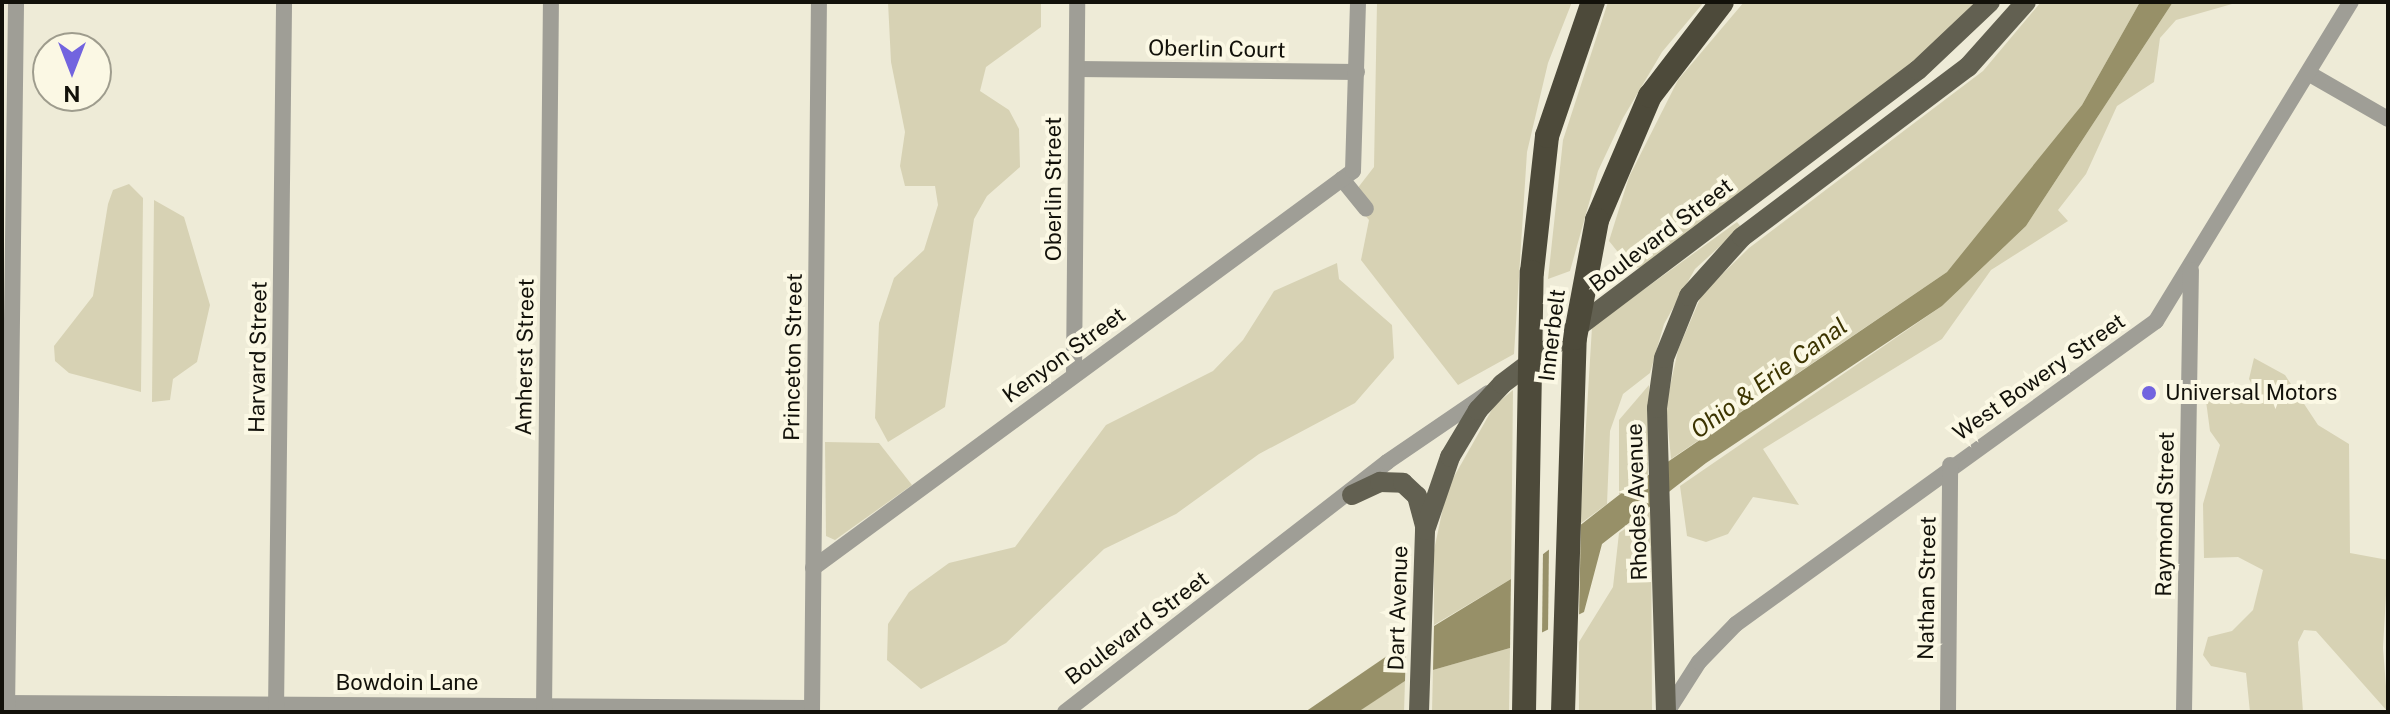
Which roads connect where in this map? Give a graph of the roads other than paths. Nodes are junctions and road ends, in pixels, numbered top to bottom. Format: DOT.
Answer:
graph roads {
  1 [pos="16,2"];
  2 [pos="284,2"];
  3 [pos="551,2"];
  4 [pos="819,2"];
  5 [pos="1077,2"];
  6 [pos="1358,2"];
  7 [pos="1593,2"];
  8 [pos="1722,2"];
  9 [pos="1990,2"];
  10 [pos="2026,2"];
  11 [pos="2351,2"];
  12 [pos="1077,69"];
  13 [pos="1357,72"];
  14 [pos="2308,73"];
  15 [pos="2388,119"];
  16 [pos="1342,179"];
  17 [pos="1366,209"];
  18 [pos="2191,269"];
  19 [pos="1074,375"];
  20 [pos="1502,384"];
  21 [pos="1950,465"];
  22 [pos="1352,495"];
  23 [pos="1425,530"];
  24 [pos="813,568"];
  25 [pos="5,706"];
  26 [pos="276,708"];
  27 [pos="544,709"];
  28 [pos="812,710"];
  29 [pos="1419,710"];
  30 [pos="1065,712"];
  31 [pos="1524,712"];
  32 [pos="1563,712"];
  33 [pos="1666,712"];
  34 [pos="1948,712"];
  35 [pos="2184,712"];
  1 -- 25 [label="street"];
  2 -- 26 [label="street, Harvard Street"];
  3 -- 27 [label="street, Amherst Street"];
  4 -- 24 [label="street, Princeton Street"];
  5 -- 12 [label="street, Oberlin Street"];
  6 -- 13 [label="street"];
  7 -- 31 [label="highway, Innerbelt, bridge"];
  8 -- 32 [label="highway, Innerbelt, bridge"];
  9 -- 20 [label="main road, Boulevard Street"];
  10 -- 33 [label="main road, Rhodes Avenue"];
  11 -- 14 [label="street, West Bowery Street"];
  12 -- 13 [label="street, Oberlin Court"];
  12 -- 19 [label="street, Oberlin Street"];
  13 -- 16 [label="street"];
  14 -- 15 [label="street"];
  14 -- 18 [label="street, West Bowery Street"];
  16 -- 17 [label="street"];
  16 -- 19 [label="street, Kenyon Street"];
  18 -- 21 [label="street, West Bowery Street"];
  18 -- 35 [label="street, Raymond Street"];
  19 -- 24 [label="street, Kenyon Street"];
  20 -- 22 [label="street, Boulevard Street"];
  20 -- 23 [label="main road, Dart Avenue"];
  21 -- 33 [label="street, West Bowery Street"];
  21 -- 34 [label="street, Nathan Street"];
  22 -- 23 [label="main road, Boulevard Street"];
  22 -- 30 [label="street, Boulevard Street"];
  23 -- 29 [label="main road, Dart Avenue"];
  24 -- 28 [label="street, Princeton Street"];
  25 -- 26 [label="street, Bowdoin Lane"];
  26 -- 27 [label="street, Bowdoin Lane"];
  27 -- 28 [label="street, Bowdoin Lane"];
}
